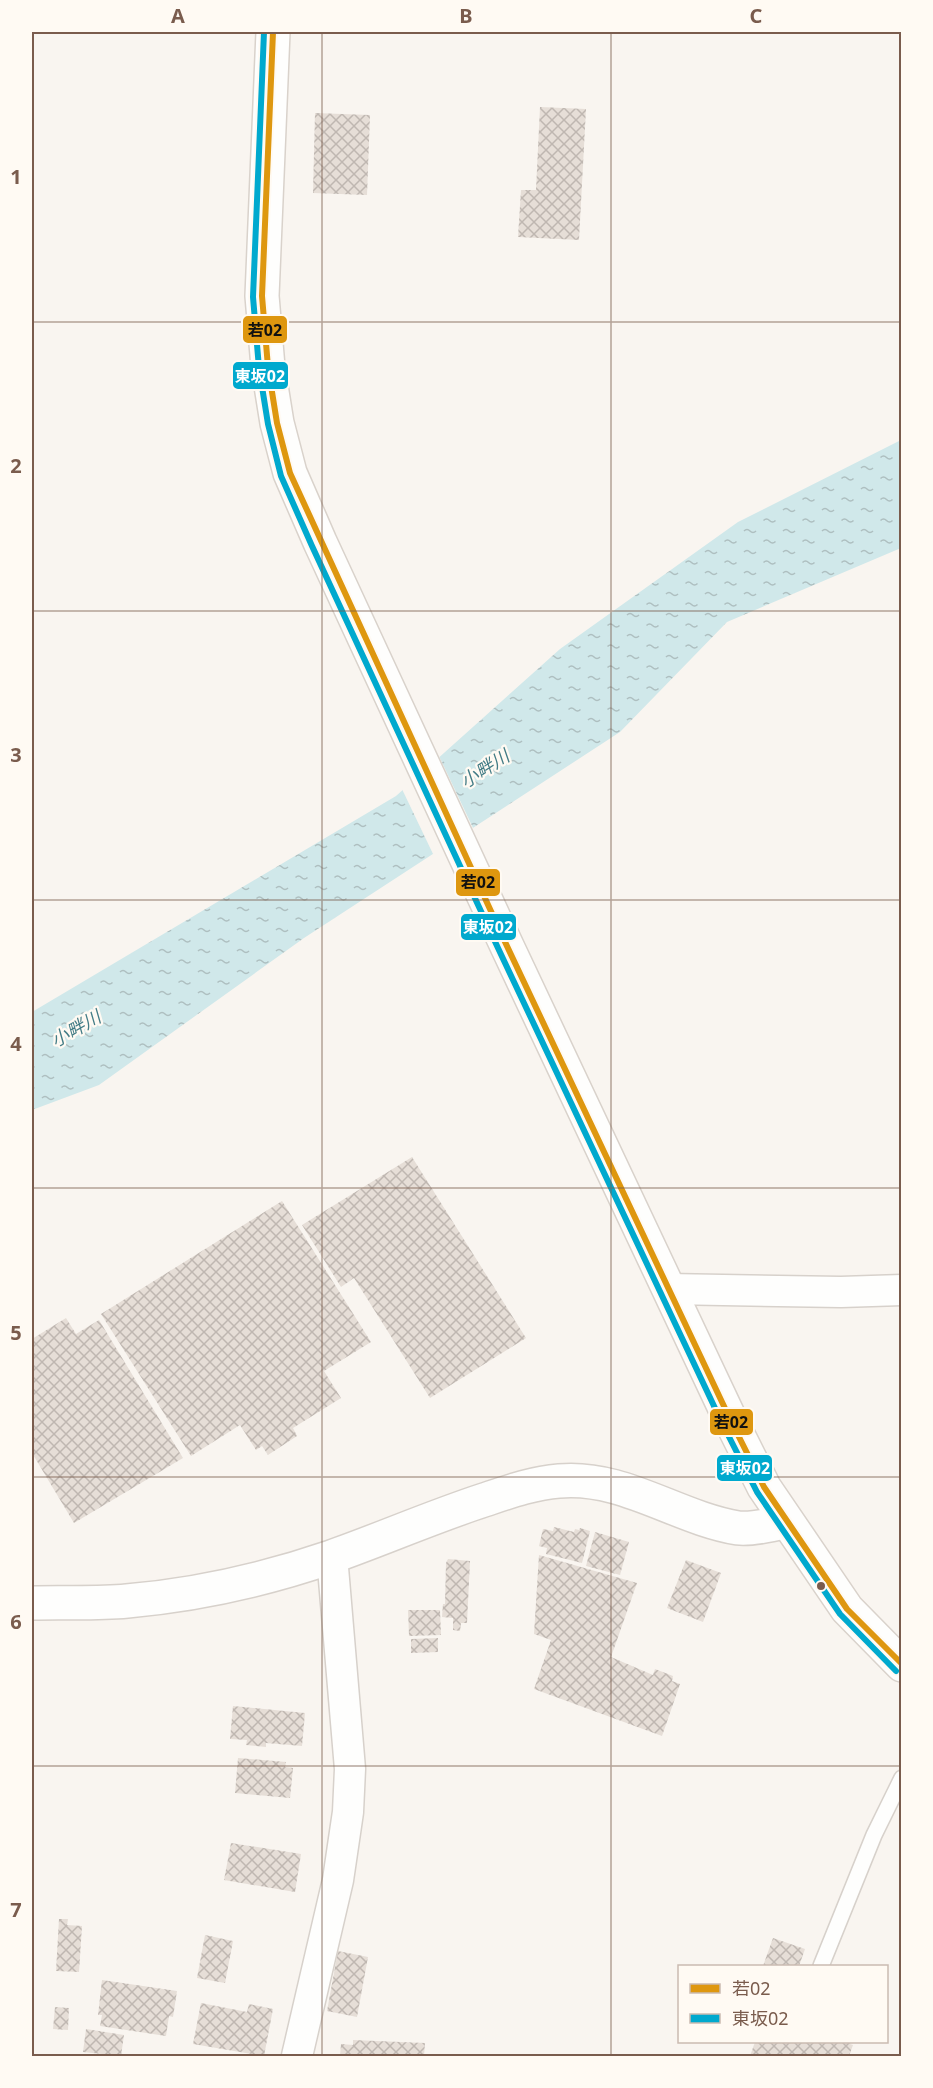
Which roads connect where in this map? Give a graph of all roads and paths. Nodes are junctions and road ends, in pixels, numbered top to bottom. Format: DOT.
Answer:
graph roads {
  1 [pos="273,32"];
  2 [pos="669,1289"];
  3 [pos="902,1290"];
  4 [pos="787,1522"];
  5 [pos="332,1556"];
  6 [pos="32,1603"];
  7 [pos="902,1665"];
  8 [pos="902,1778"];
  9 [pos="821,1965"];
  10 [pos="297,2056"];
  1 -- 2 [label="main road"];
  2 -- 3 [label="street"];
  2 -- 4 [label="main road"];
  4 -- 5 [label="main road"];
  4 -- 7 [label="main road"];
  5 -- 6 [label="main road"];
  5 -- 10 [label="street"];
  8 -- 9 [label="lane"];
}
